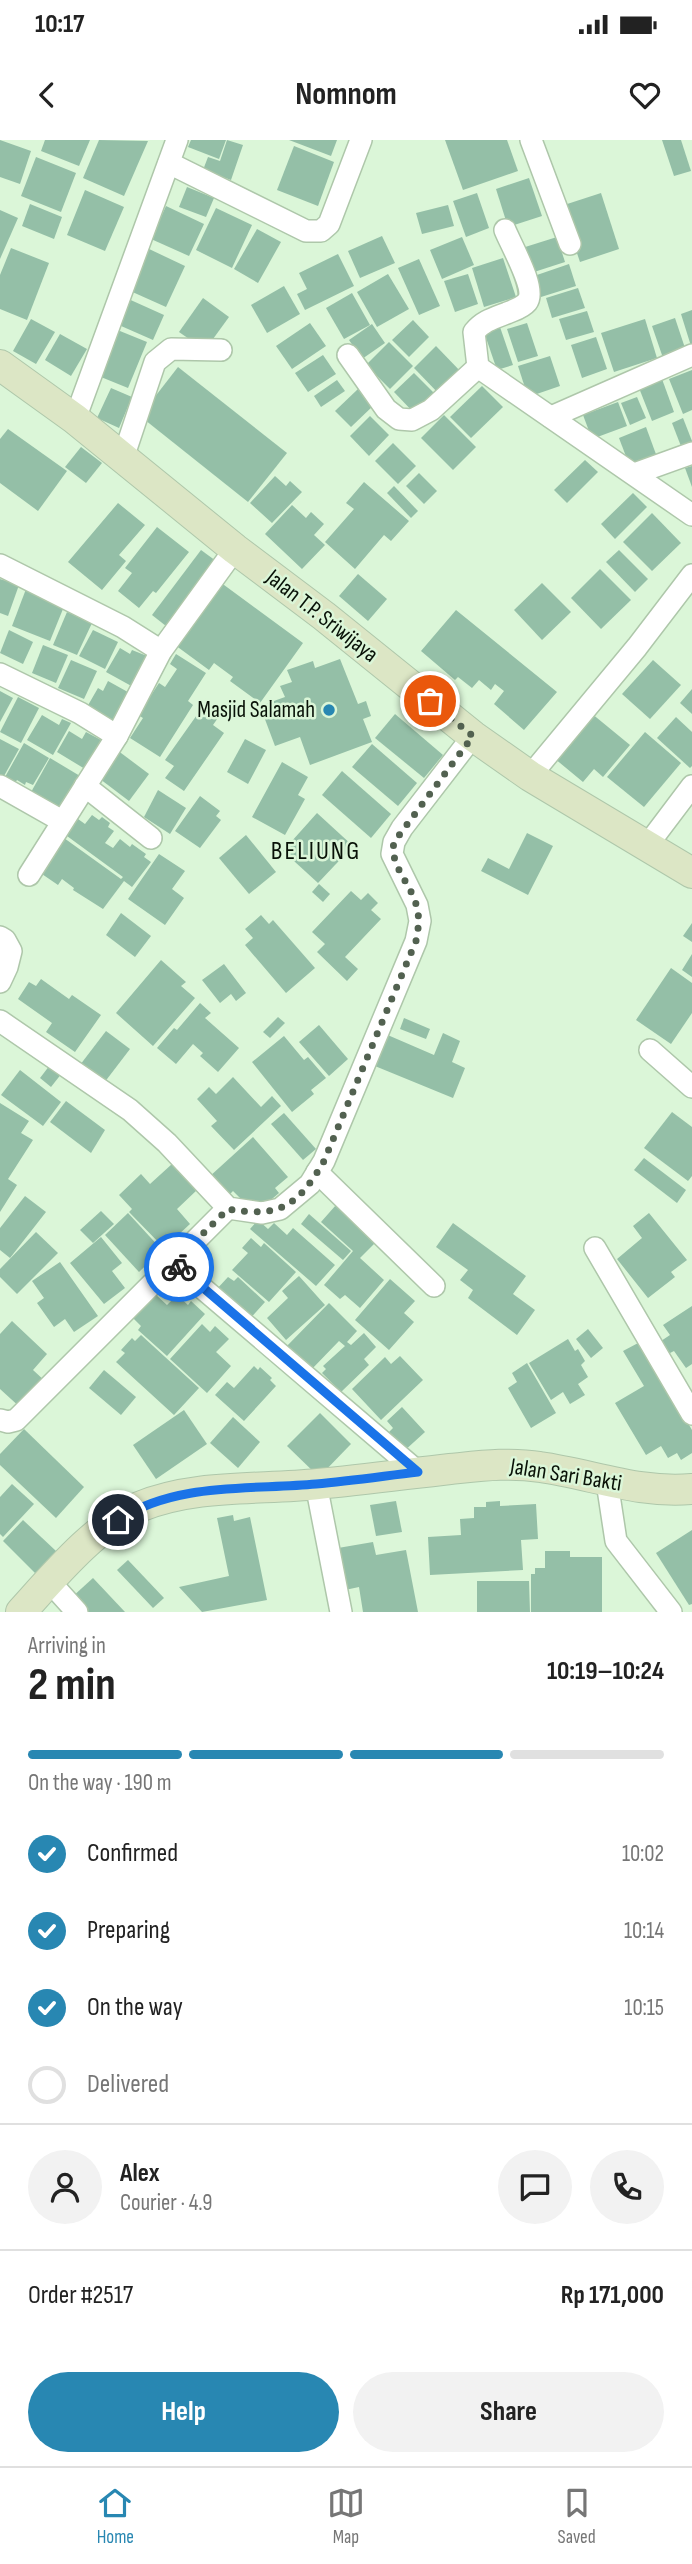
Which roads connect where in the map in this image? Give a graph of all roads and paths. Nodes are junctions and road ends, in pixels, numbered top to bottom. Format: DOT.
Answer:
graph roads {
  1 [pos="177,140"];
  2 [pos="361,140"];
  3 [pos="531,140"];
  4 [pos="169,163"];
  5 [pos="505,230"];
  6 [pos="570,244"];
  7 [pos="221,350"];
  8 [pos="348,355"];
  9 [pos="692,355"];
  10 [pos="0,365"];
  11 [pos="478,367"];
  12 [pos="551,417"];
  13 [pos="75,419"];
  14 [pos="692,453"];
  15 [pos="123,458"];
  16 [pos="634,474"];
  17 [pos="692,515"];
  18 [pos="234,549"];
  19 [pos="0,565"];
  20 [pos="692,575"];
  21 [pos="161,651"];
  22 [pos="0,674"];
  23 [pos="117,736"];
  24 [pos="473,736"];
  25 [pos="530,776"];
  26 [pos="0,786"];
  27 [pos="85,786"];
  28 [pos="692,786"];
  29 [pos="62,821"];
  30 [pos="151,838"];
  31 [pos="646,847"];
  32 [pos="692,873"];
  33 [pos="30,875"];
  34 [pos="0,937"];
  35 [pos="0,982"];
  36 [pos="0,1021"];
  37 [pos="650,1049"];
  38 [pos="692,1087"];
  39 [pos="317,1172"];
  40 [pos="228,1209"];
  41 [pos="595,1248"];
  42 [pos="173,1263"];
  43 [pos="434,1286"];
  44 [pos="692,1414"];
  45 [pos="3,1425"];
  46 [pos="418,1472"];
  47 [pos="607,1482"];
  48 [pos="316,1484"];
  49 [pos="692,1489"];
  50 [pos="49,1581"];
  51 [pos="21,1612"];
  52 [pos="77,1612"];
  53 [pos="341,1612"];
  54 [pos="671,1612"];
  1 -- 4 [label="street"];
  2 -- 4 [label="street"];
  3 -- 6 [label="street"];
  4 -- 13 [label="street"];
  5 -- 11 [label="street"];
  7 -- 15 [label="street"];
  8 -- 11 [label="street"];
  9 -- 12 [label="street"];
  10 -- 13 [label="main road, Jalan T.P. Sriwijaya"];
  11 -- 12 [label="street"];
  12 -- 16 [label="street"];
  13 -- 15 [label="main road, Jalan T.P. Sriwijaya"];
  14 -- 16 [label="street"];
  15 -- 18 [label="main road, Jalan T.P. Sriwijaya"];
  16 -- 17 [label="street"];
  18 -- 21 [label="street"];
  18 -- 24 [label="main road, Jalan T.P. Sriwijaya"];
  19 -- 21 [label="street"];
  20 -- 25 [label="street"];
  21 -- 23 [label="street"];
  22 -- 23 [label="street"];
  23 -- 27 [label="street"];
  24 -- 25 [label="main road, Jalan T.P. Sriwijaya"];
  24 -- 39 [label="street"];
  25 -- 31 [label="main road, Jalan T.P. Sriwijaya"];
  26 -- 29 [label="street"];
  27 -- 29 [label="street"];
  27 -- 30 [label="street"];
  28 -- 31 [label="street"];
  29 -- 33 [label="street"];
  31 -- 32 [label="main road, Jalan T.P. Sriwijaya"];
  34 -- 35 [label="street"];
  36 -- 40 [label="street"];
  37 -- 38 [label="street"];
  39 -- 40 [label="street"];
  39 -- 43 [label="street"];
  40 -- 42 [label="street"];
  41 -- 44 [label="street"];
  42 -- 45 [label="street"];
  42 -- 46 [label="street"];
  46 -- 47 [label="main road, Jalan Sari Bakti"];
  46 -- 48 [label="main road, Jalan Sari Bakti"];
  47 -- 49 [label="main road, Jalan Sari Bakti"];
  47 -- 54 [label="street"];
  48 -- 50 [label="main road, Jalan Sari Bakti"];
  48 -- 53 [label="street"];
  50 -- 51 [label="main road, Jalan Sari Bakti"];
  50 -- 52 [label="street"];
}
